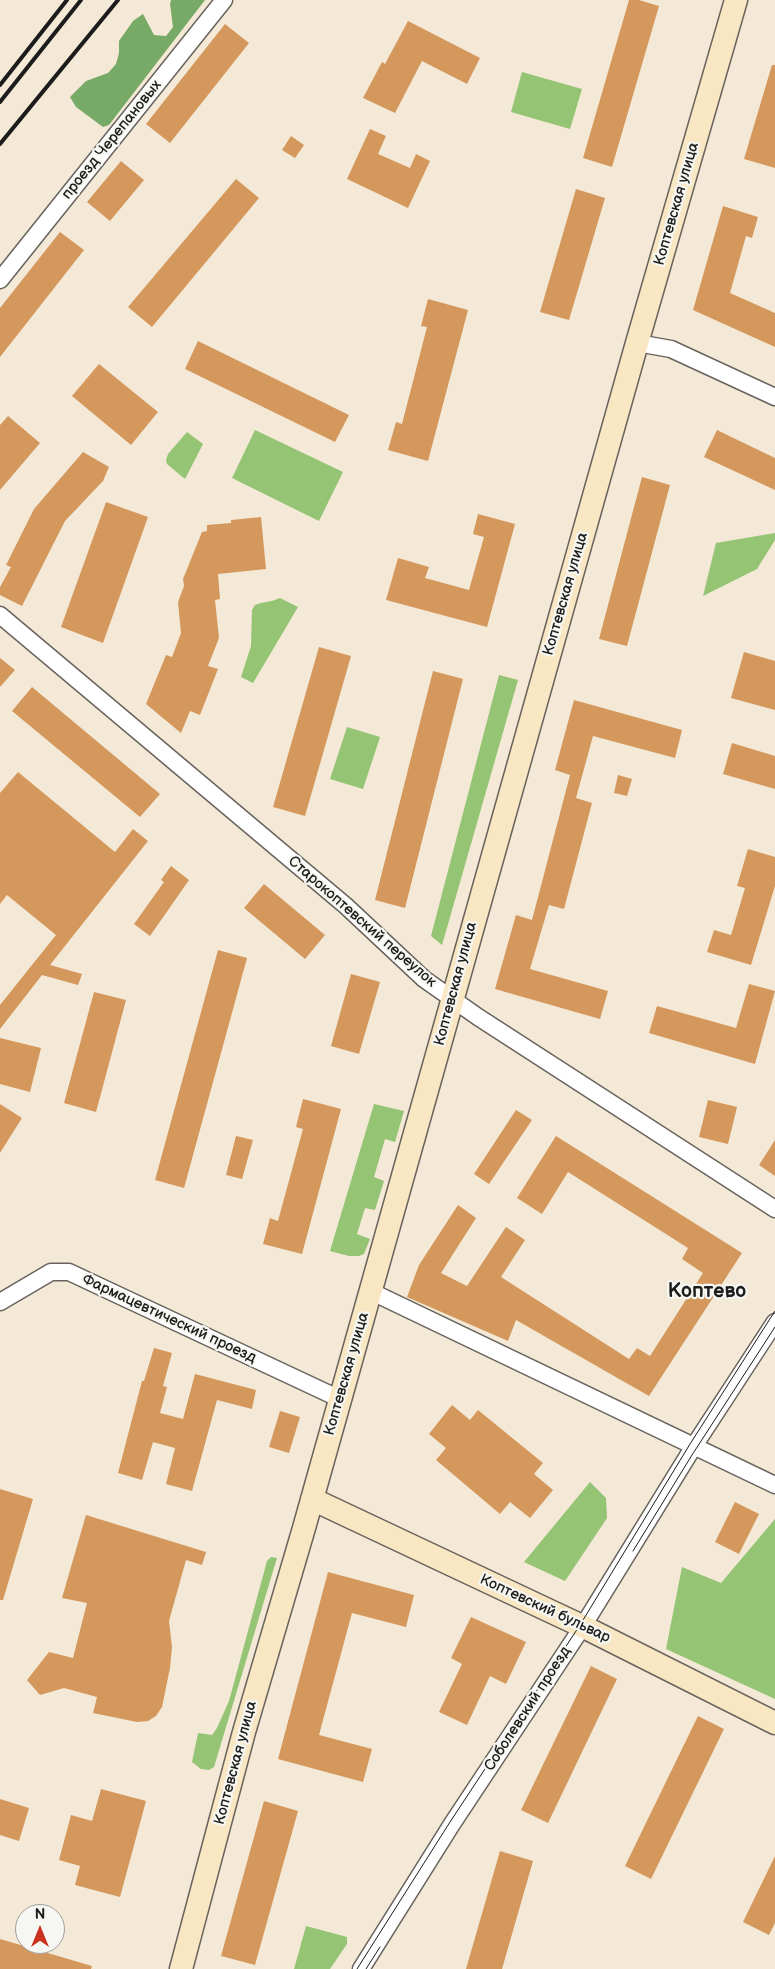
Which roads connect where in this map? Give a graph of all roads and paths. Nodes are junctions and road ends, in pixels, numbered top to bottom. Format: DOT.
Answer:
graph roads {
  1 [pos="224,0"];
  2 [pos="736,0"];
  3 [pos="0,280"];
  4 [pos="636,343"];
  5 [pos="775,397"];
  6 [pos="0,614"];
  7 [pos="452,998"];
  8 [pos="775,1209"];
  9 [pos="370,1291"];
  10 [pos="0,1302"];
  11 [pos="775,1322"];
  12 [pos="340,1399"];
  13 [pos="694,1446"];
  14 [pos="775,1485"];
  15 [pos="312,1499"];
  16 [pos="582,1626"];
  17 [pos="775,1723"];
  18 [pos="181,1969"];
  19 [pos="361,1969"];
  1 -- 3 [label="street, проезд Черепановых"];
  2 -- 4 [label="street, Коптевская улица"];
  4 -- 5 [label="street"];
  4 -- 7 [label="street, Коптевская улица"];
  6 -- 7 [label="street, Старокоптевский переулок"];
  7 -- 8 [label="street, Старокоптевский переулок"];
  7 -- 9 [label="street, Коптевская улица"];
  9 -- 12 [label="street, Коптевская улица"];
  9 -- 13 [label="street"];
  10 -- 12 [label="street, Фармацевтический проезд"];
  11 -- 13 [label="street, Соболевский проезд"];
  12 -- 15 [label="street, Коптевская улица"];
  13 -- 14 [label="street"];
  13 -- 16 [label="street, Соболевский проезд"];
  15 -- 16 [label="street, Коптевский бульвар"];
  15 -- 18 [label="street, Коптевская улица"];
  16 -- 17 [label="street, Коптевский бульвар"];
  16 -- 19 [label="street, Соболевский проезд"];
}
